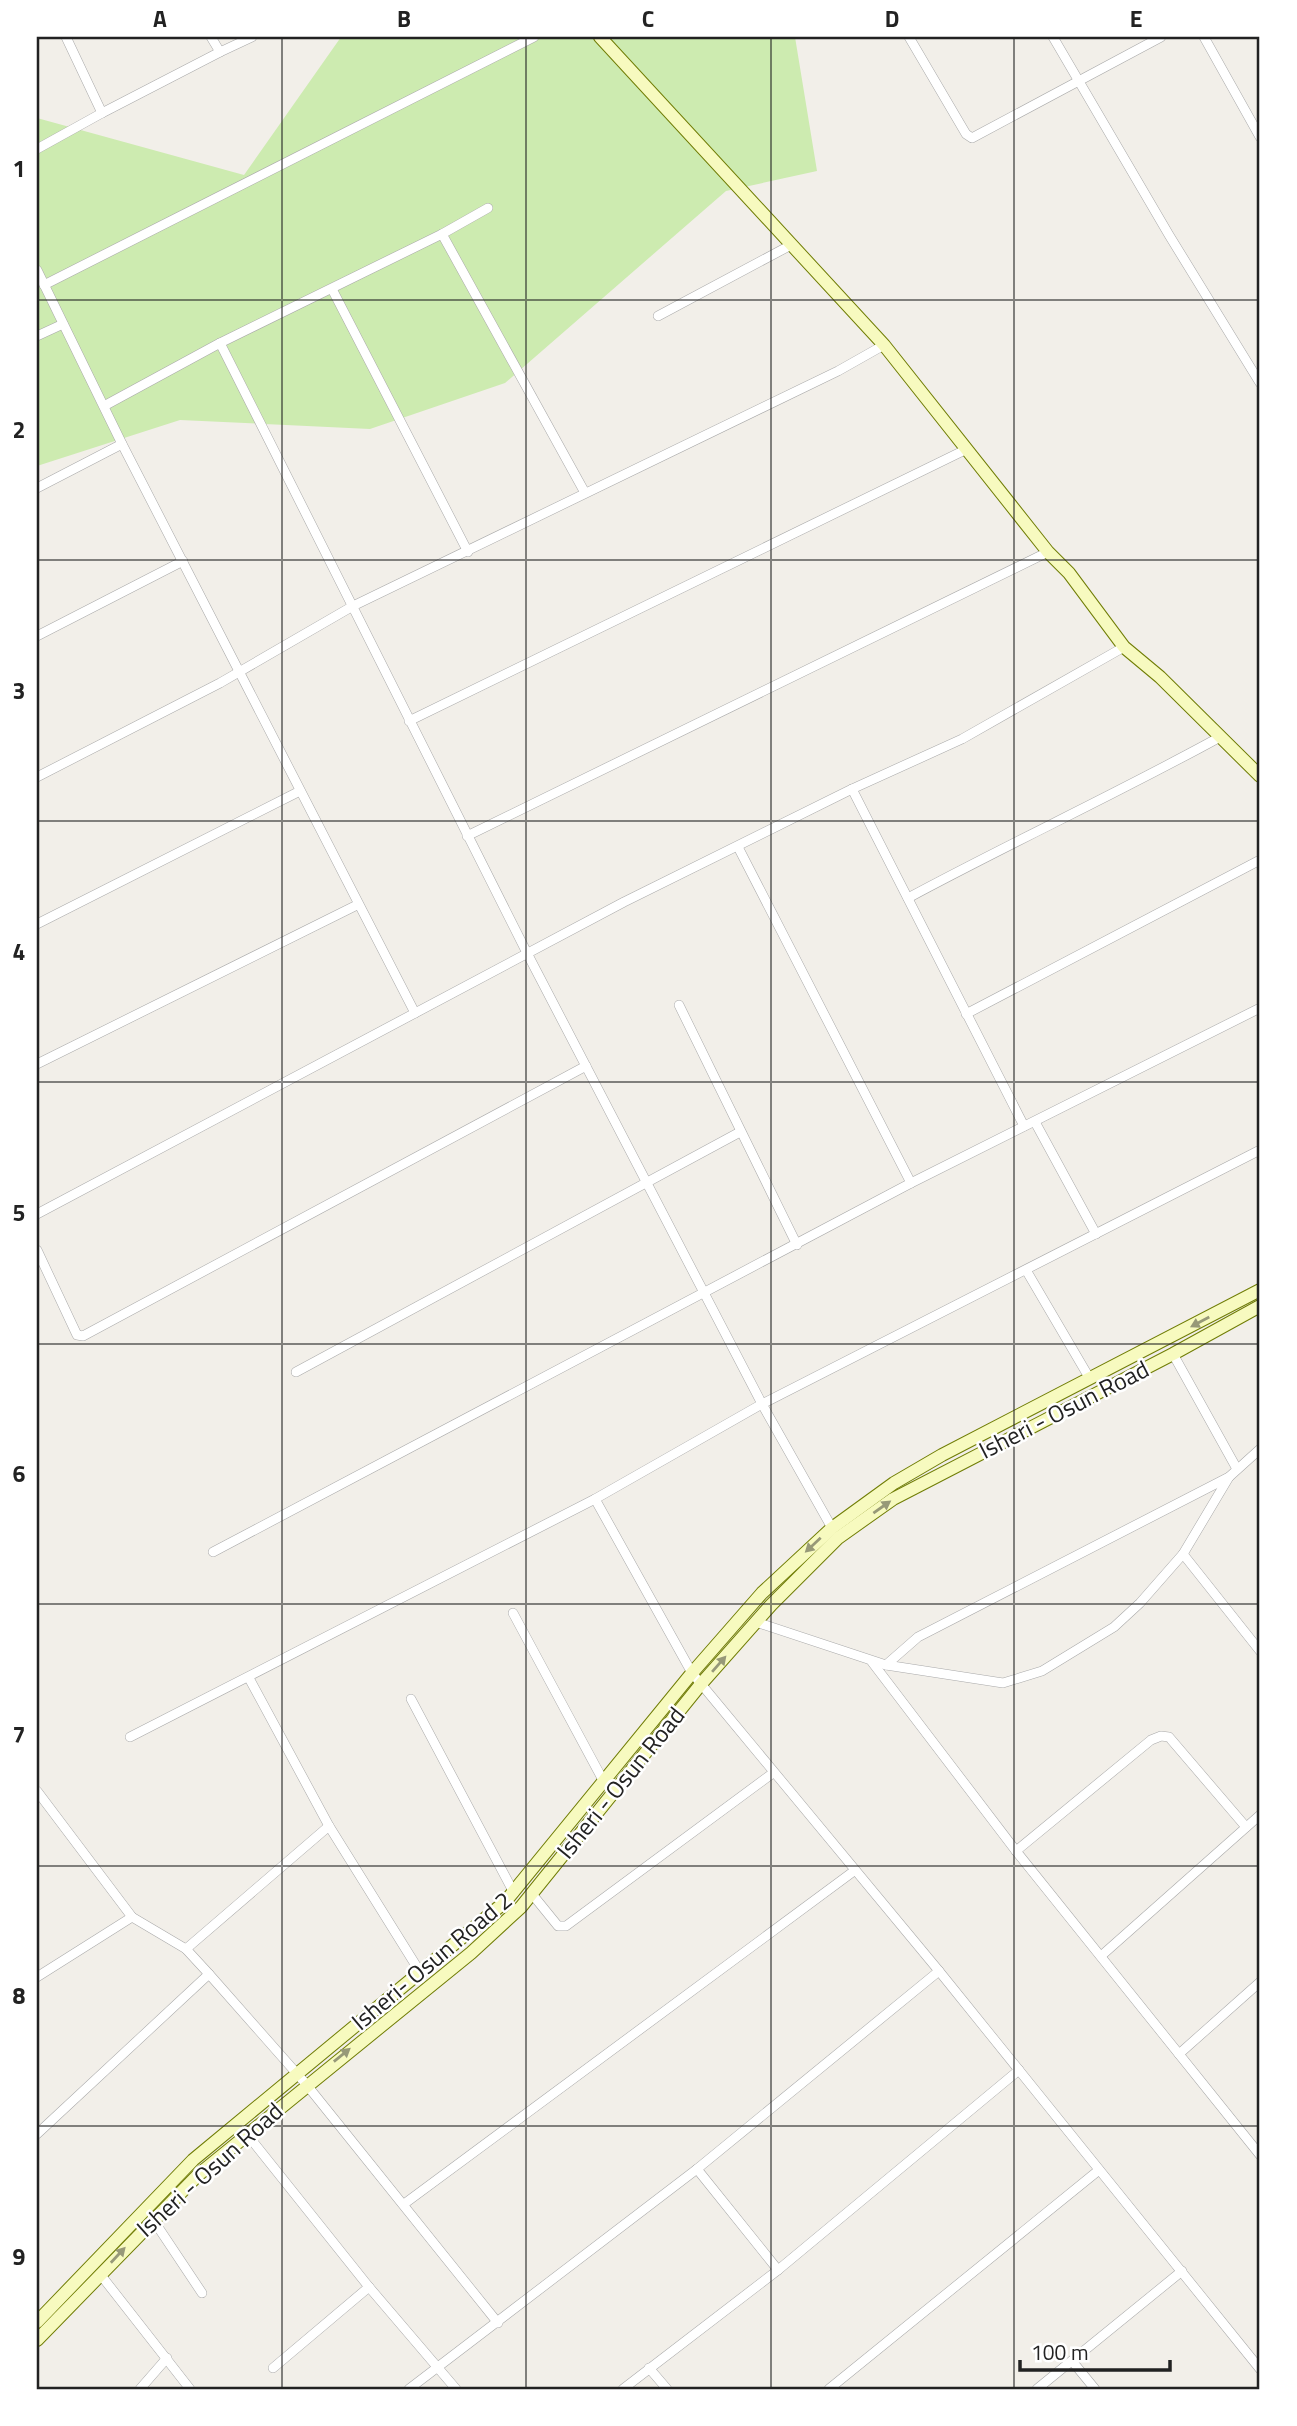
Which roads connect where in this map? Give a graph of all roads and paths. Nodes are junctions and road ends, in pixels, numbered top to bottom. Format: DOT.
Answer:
graph roads {
  1 [pos="66,37"];
  2 [pos="211,37"];
  3 [pos="252,37"];
  4 [pos="534,37"];
  5 [pos="600,37"];
  6 [pos="909,37"];
  7 [pos="1054,37"];
  8 [pos="1161,37"];
  9 [pos="1204,37"];
  10 [pos="220,52"];
  11 [pos="1079,82"];
  12 [pos="102,113"];
  13 [pos="1260,137"];
  14 [pos="37,149"];
  15 [pos="488,208"];
  16 [pos="442,234"];
  17 [pos="791,245"];
  18 [pos="37,270"];
  19 [pos="44,285"];
  20 [pos="332,289"];
  21 [pos="658,316"];
  22 [pos="63,324"];
  23 [pos="37,336"];
  24 [pos="220,342"];
  25 [pos="884,345"];
  26 [pos="1260,383"];
  27 [pos="104,406"];
  28 [pos="122,444"];
  29 [pos="967,449"];
  30 [pos="37,488"];
  31 [pos="584,491"];
  32 [pos="468,552"];
  33 [pos="1048,552"];
  34 [pos="183,561"];
  35 [pos="353,606"];
  36 [pos="37,636"];
  37 [pos="1125,647"];
  38 [pos="239,671"];
  39 [pos="409,720"];
  40 [pos="1220,737"];
  41 [pos="1260,776"];
  42 [pos="37,777"];
  43 [pos="852,789"];
  44 [pos="300,791"];
  45 [pos="467,836"];
  46 [pos="738,847"];
  47 [pos="1260,860"];
  48 [pos="908,898"];
  49 [pos="357,905"];
  50 [pos="37,924"];
  51 [pos="527,953"];
  52 [pos="679,1005"];
  53 [pos="1260,1007"];
  54 [pos="415,1013"];
  55 [pos="966,1014"];
  56 [pos="37,1064"];
  57 [pos="586,1066"];
  58 [pos="1035,1122"];
  59 [pos="1024,1126"];
  60 [pos="740,1132"];
  61 [pos="1260,1150"];
  62 [pos="646,1181"];
  63 [pos="911,1183"];
  64 [pos="37,1214"];
  65 [pos="1096,1234"];
  66 [pos="797,1245"];
  67 [pos="37,1250"];
  68 [pos="1027,1270"];
  69 [pos="1260,1290"];
  70 [pos="705,1294"];
  71 [pos="1260,1306"];
  72 [pos="1173,1354"];
  73 [pos="296,1372"];
  74 [pos="1090,1379"];
  75 [pos="762,1404"];
  76 [pos="1260,1449"];
  77 [pos="1237,1469"];
  78 [pos="1229,1477"];
  79 [pos="594,1499"];
  80 [pos="832,1528"];
  81 [pos="212,1552"];
  82 [pos="1183,1554"];
  83 [pos="513,1613"];
  84 [pos="756,1622"];
  85 [pos="1260,1651"];
  86 [pos="872,1662"];
  87 [pos="886,1665"];
  88 [pos="692,1673"];
  89 [pos="249,1678"];
  90 [pos="701,1684"];
  91 [pos="411,1699"];
  92 [pos="130,1737"];
  93 [pos="774,1773"];
  94 [pos="604,1782"];
  95 [pos="37,1791"];
  96 [pos="1260,1815"];
  97 [pos="329,1826"];
  98 [pos="1246,1827"];
  99 [pos="1016,1851"];
  100 [pos="854,1871"];
  101 [pos="514,1893"];
  102 [pos="532,1894"];
  103 [pos="132,1917"];
  104 [pos="186,1950"];
  105 [pos="1101,1956"];
  106 [pos="421,1972"];
  107 [pos="939,1972"];
  108 [pos="209,1974"];
  109 [pos="37,1977"];
  110 [pos="1260,1982"];
  111 [pos="1179,2054"];
  112 [pos="1019,2070"];
  113 [pos="302,2079"];
  114 [pos="246,2133"];
  115 [pos="37,2134"];
  116 [pos="1259,2152"];
  117 [pos="697,2169"];
  118 [pos="1098,2170"];
  119 [pos="404,2204"];
  120 [pos="152,2218"];
  121 [pos="778,2270"];
  122 [pos="1182,2271"];
  123 [pos="100,2274"];
  124 [pos="369,2287"];
  125 [pos="202,2293"];
  126 [pos="37,2322"];
  127 [pos="498,2323"];
  128 [pos="37,2340"];
  129 [pos="167,2358"];
  130 [pos="1072,2361"];
  131 [pos="273,2368"];
  132 [pos="649,2368"];
  133 [pos="438,2369"];
  134 [pos="1260,2369"];
  135 [pos="140,2389"];
  136 [pos="190,2389"];
  137 [pos="409,2389"];
  138 [pos="456,2389"];
  139 [pos="623,2389"];
  140 [pos="667,2389"];
  141 [pos="829,2389"];
  142 [pos="1037,2389"];
  143 [pos="1095,2389"];
  1 -- 12 [label="street"];
  2 -- 10 [label="street"];
  3 -- 10 [label="street"];
  4 -- 19 [label="street"];
  5 -- 17 [label="main road"];
  6 -- 11 [label="street"];
  7 -- 11 [label="street"];
  8 -- 11 [label="street"];
  9 -- 13 [label="street"];
  10 -- 12 [label="street"];
  11 -- 26 [label="street"];
  12 -- 14 [label="street"];
  15 -- 16 [label="street"];
  16 -- 20 [label="street"];
  16 -- 31 [label="street"];
  17 -- 21 [label="street"];
  17 -- 25 [label="main road"];
  18 -- 19 [label="street"];
  19 -- 22 [label="street"];
  20 -- 24 [label="street"];
  20 -- 32 [label="street"];
  22 -- 23 [label="street"];
  22 -- 27 [label="street"];
  24 -- 27 [label="street"];
  24 -- 35 [label="street"];
  25 -- 29 [label="main road"];
  25 -- 31 [label="street"];
  27 -- 28 [label="street"];
  28 -- 30 [label="street"];
  28 -- 34 [label="street"];
  29 -- 33 [label="main road"];
  29 -- 39 [label="street"];
  31 -- 32 [label="street"];
  32 -- 35 [label="street"];
  33 -- 37 [label="main road"];
  33 -- 45 [label="street"];
  34 -- 36 [label="street"];
  34 -- 38 [label="street"];
  35 -- 38 [label="street"];
  35 -- 39 [label="street"];
  37 -- 40 [label="main road"];
  37 -- 43 [label="street"];
  38 -- 42 [label="street"];
  38 -- 44 [label="street"];
  39 -- 45 [label="street"];
  40 -- 41 [label="main road"];
  40 -- 48 [label="street"];
  43 -- 46 [label="street"];
  43 -- 48 [label="street"];
  44 -- 49 [label="street"];
  44 -- 50 [label="street"];
  45 -- 51 [label="street"];
  46 -- 51 [label="street"];
  46 -- 63 [label="street"];
  47 -- 55 [label="street"];
  48 -- 55 [label="street"];
  49 -- 54 [label="street"];
  49 -- 56 [label="street"];
  51 -- 54 [label="street"];
  51 -- 57 [label="street"];
  52 -- 60 [label="street"];
  53 -- 58 [label="street"];
  54 -- 64 [label="street"];
  55 -- 59 [label="street"];
  57 -- 62 [label="street"];
  57 -- 67 [label="street"];
  58 -- 59 [label="street"];
  58 -- 65 [label="street"];
  59 -- 63 [label="street"];
  60 -- 62 [label="street"];
  60 -- 66 [label="street"];
  61 -- 65 [label="street"];
  62 -- 70 [label="street"];
  62 -- 73 [label="street"];
  63 -- 66 [label="street"];
  65 -- 68 [label="street"];
  66 -- 70 [label="street"];
  68 -- 74 [label="street"];
  68 -- 75 [label="street"];
  69 -- 74 [label="main road, Isheri- Osun Road 2, one-way"];
  70 -- 75 [label="street"];
  70 -- 81 [label="street"];
  71 -- 72 [label="main road, Isheri - Osun Road"];
  72 -- 77 [label="street"];
  84 -- 72 [label="main road, Isheri - Osun Road, one-way"];
  74 -- 80 [label="main road, Isheri- Osun Road 2"];
  75 -- 79 [label="street"];
  75 -- 80 [label="street"];
  76 -- 77 [label="street"];
  77 -- 78 [label="street"];
  78 -- 82 [label="street"];
  78 -- 87 [label="street"];
  79 -- 88 [label="street"];
  79 -- 89 [label="street"];
  80 -- 88 [label="main road, Isheri- Osun Road 2, one-way"];
  82 -- 85 [label="street"];
  82 -- 87 [label="street"];
  83 -- 94 [label="street"];
  84 -- 86 [label="street"];
  90 -- 84 [label="main road, Isheri - Osun Road, one-way"];
  86 -- 87 [label="street"];
  86 -- 99 [label="street"];
  88 -- 90 [label="street"];
  88 -- 94 [label="main road, Isheri- Osun Road 2"];
  89 -- 92 [label="street"];
  89 -- 97 [label="street"];
  90 -- 93 [label="street"];
  90 -- 102 [label="main road, Isheri - Osun Road"];
  91 -- 101 [label="street"];
  93 -- 100 [label="street"];
  93 -- 102 [label="street"];
  94 -- 101 [label="main road, Isheri- Osun Road 2"];
  95 -- 103 [label="street"];
  96 -- 98 [label="street"];
  97 -- 104 [label="street"];
  97 -- 106 [label="street"];
  98 -- 99 [label="street"];
  98 -- 105 [label="street"];
  99 -- 105 [label="street"];
  100 -- 107 [label="street"];
  100 -- 119 [label="street"];
  101 -- 106 [label="main road, Isheri- Osun Road 2"];
  113 -- 102 [label="main road, Isheri - Osun Road, one-way"];
  103 -- 104 [label="street"];
  103 -- 109 [label="street"];
  104 -- 108 [label="street"];
  105 -- 111 [label="street"];
  106 -- 113 [label="main road, Isheri- Osun Road 2"];
  107 -- 112 [label="street"];
  107 -- 117 [label="street"];
  108 -- 113 [label="street"];
  108 -- 115 [label="street"];
  110 -- 111 [label="street"];
  111 -- 116 [label="street"];
  112 -- 118 [label="street"];
  112 -- 121 [label="street"];
  113 -- 114 [label="main road, Isheri - Osun Road"];
  113 -- 119 [label="street"];
  113 -- 126 [label="main road, Isheri- Osun Road 2"];
  114 -- 120 [label="main road, Isheri - Osun Road"];
  114 -- 124 [label="street"];
  117 -- 121 [label="street"];
  117 -- 127 [label="street"];
  118 -- 122 [label="street"];
  118 -- 141 [label="street"];
  119 -- 127 [label="street"];
  123 -- 120 [label="main road, Isheri - Osun Road, one-way"];
  120 -- 125 [label="street"];
  121 -- 132 [label="street"];
  122 -- 130 [label="street"];
  122 -- 134 [label="street"];
  123 -- 128 [label="main road, Isheri - Osun Road"];
  123 -- 129 [label="street"];
  124 -- 131 [label="street"];
  124 -- 133 [label="street"];
  127 -- 133 [label="street"];
  129 -- 135 [label="street"];
  129 -- 136 [label="street"];
  130 -- 142 [label="street"];
  130 -- 143 [label="street"];
  132 -- 139 [label="street"];
  132 -- 140 [label="street"];
  133 -- 137 [label="street"];
  133 -- 138 [label="street"];
}
